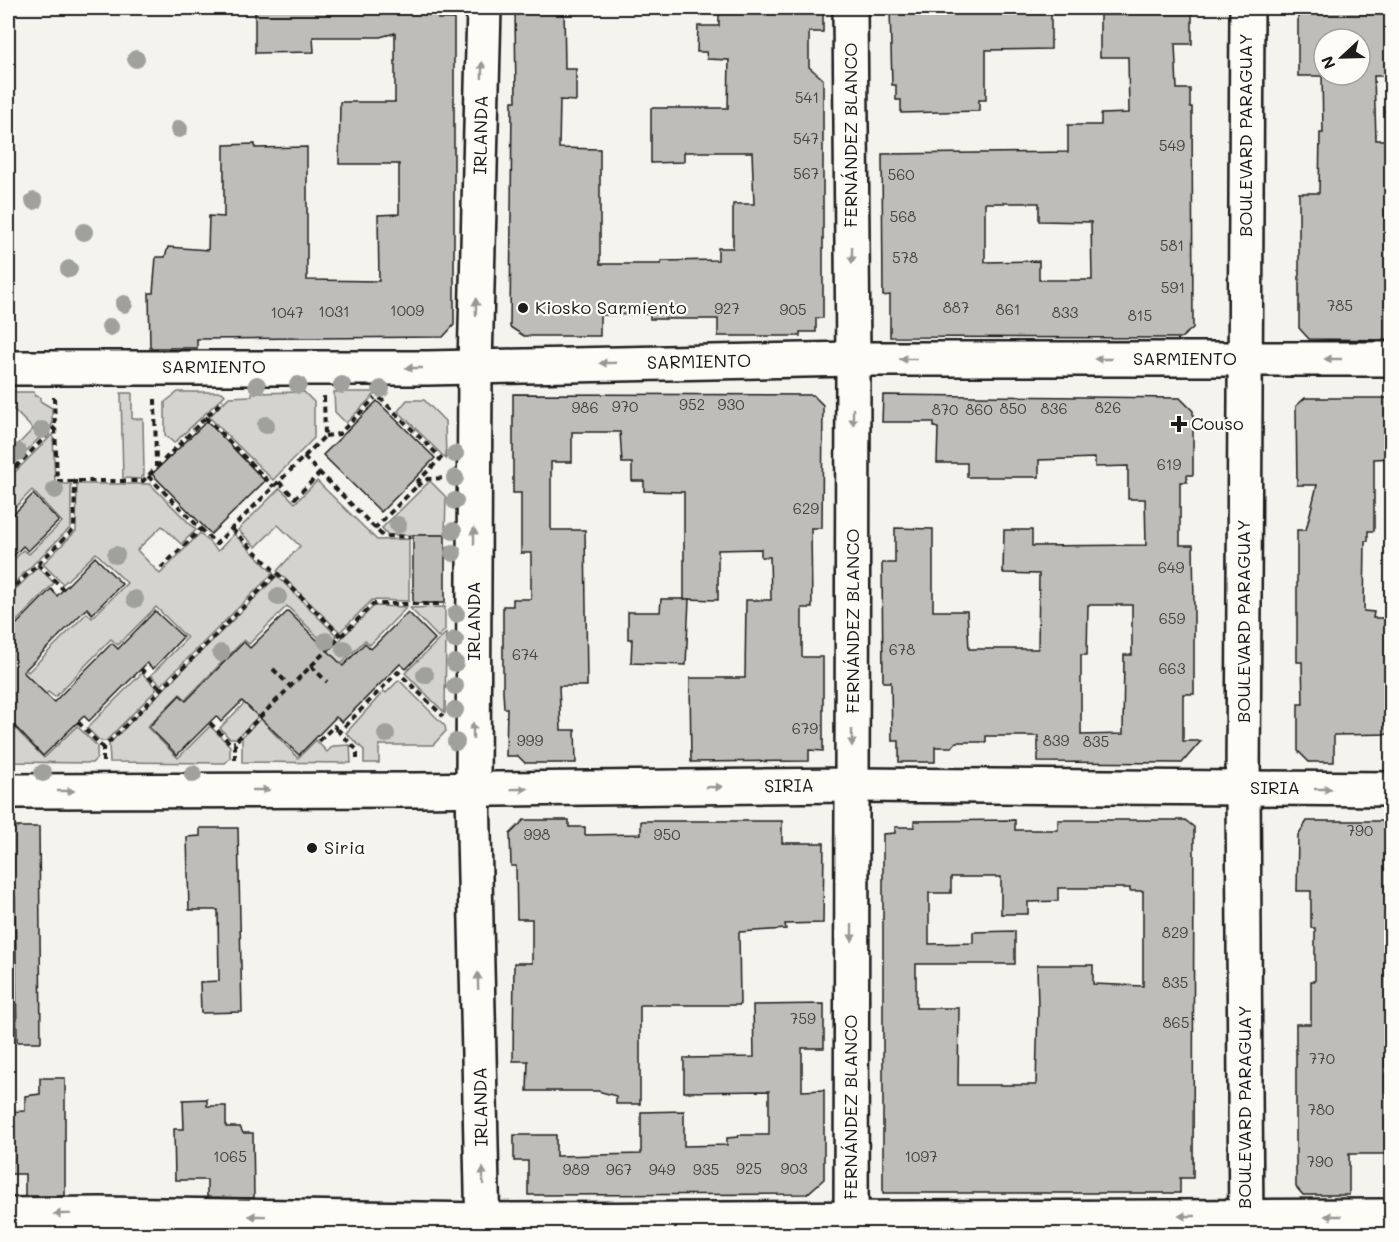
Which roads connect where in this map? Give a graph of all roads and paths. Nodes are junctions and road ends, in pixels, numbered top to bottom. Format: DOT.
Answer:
graph roads {
  1 [pos="484,8"];
  2 [pos="850,8"];
  3 [pos="1247,8"];
  4 [pos="853,359"];
  5 [pos="1246,359"];
  6 [pos="1392,359"];
  7 [pos="475,366"];
  8 [pos="8,368"];
  9 [pos="324,387"];
  10 [pos="54,388"];
  11 [pos="231,392"];
  12 [pos="155,398"];
  13 [pos="206,417"];
  14 [pos="55,427"];
  15 [pos="325,436"];
  16 [pos="304,457"];
  17 [pos="156,467"];
  18 [pos="320,473"];
  19 [pos="8,475"];
  20 [pos="148,476"];
  21 [pos="449,478"];
  22 [pos="75,480"];
  23 [pos="279,482"];
  24 [pos="274,487"];
  25 [pos="416,487"];
  26 [pos="201,529"];
  27 [pos="232,529"];
  28 [pos="374,529"];
  29 [pos="411,537"];
  30 [pos="38,564"];
  31 [pos="161,568"];
  32 [pos="277,573"];
  33 [pos="63,589"];
  34 [pos="8,593"];
  35 [pos="450,604"];
  36 [pos="341,636"];
  37 [pos="311,666"];
  38 [pos="141,669"];
  39 [pos="273,669"];
  40 [pos="327,682"];
  41 [pos="291,687"];
  42 [pos="161,689"];
  43 [pos="78,722"];
  44 [pos="450,722"];
  45 [pos="210,723"];
  46 [pos="339,732"];
  47 [pos="319,741"];
  48 [pos="235,742"];
  49 [pos="103,748"];
  50 [pos="103,766"];
  51 [pos="236,767"];
  52 [pos="357,768"];
  53 [pos="852,785"];
  54 [pos="1244,788"];
  55 [pos="473,789"];
  56 [pos="1392,789"];
  57 [pos="8,791"];
  58 [pos="8,1215"];
  59 [pos="1392,1216"];
  60 [pos="100,1224"];
  61 [pos="1246,1225"];
  62 [pos="851,1226"];
  63 [pos="484,1227"];
  7 -- 1 [label="street, IRLANDA, one-way"];
  2 -- 4 [label="street, FERNÁNDEZ BLANCO, one-way"];
  3 -- 5 [label="street, BOULEVARD PARAGUAY"];
  5 -- 4 [label="street, SARMIENTO, one-way"];
  4 -- 7 [label="street, SARMIENTO, one-way"];
  4 -- 53 [label="street, FERNÁNDEZ BLANCO, one-way"];
  6 -- 5 [label="street, SARMIENTO, one-way"];
  5 -- 54 [label="street, BOULEVARD PARAGUAY"];
  7 -- 8 [label="street, SARMIENTO, one-way"];
  55 -- 7 [label="street, IRLANDA, one-way"];
  9 -- 15 [label="path"];
  10 -- 14 [label="path"];
  11 -- 13 [label="path"];
  12 -- 17 [label="path"];
  13 -- 17 [label="path"];
  13 -- 24 [label="path"];
  14 -- 19 [label="path"];
  14 -- 22 [label="path"];
  15 -- 16 [label="path"];
  15 -- 25 [label="path"];
  16 -- 18 [label="path"];
  16 -- 23 [label="path"];
  17 -- 20 [label="path"];
  18 -- 23 [label="path"];
  18 -- 28 [label="path"];
  20 -- 22 [label="path"];
  20 -- 26 [label="path"];
  21 -- 25 [label="path"];
  22 -- 30 [label="path"];
  23 -- 24 [label="path"];
  24 -- 27 [label="path"];
  25 -- 28 [label="path"];
  26 -- 27 [label="path"];
  26 -- 31 [label="path"];
  27 -- 32 [label="path"];
  28 -- 29 [label="path"];
  30 -- 33 [label="path"];
  30 -- 34 [label="path"];
  32 -- 36 [label="path"];
  32 -- 42 [label="path"];
  35 -- 36 [label="path"];
  36 -- 37 [label="path"];
  37 -- 40 [label="path"];
  37 -- 41 [label="path"];
  38 -- 42 [label="path"];
  39 -- 41 [label="path"];
  41 -- 48 [label="path"];
  42 -- 49 [label="path"];
  43 -- 49 [label="path"];
  44 -- 46 [label="path"];
  45 -- 48 [label="path"];
  46 -- 47 [label="path"];
  46 -- 52 [label="path"];
  48 -- 51 [label="path"];
  49 -- 50 [label="path"];
  53 -- 54 [label="street, SIRIA"];
  55 -- 53 [label="street, SIRIA, one-way"];
  53 -- 62 [label="street, FERNÁNDEZ BLANCO, one-way"];
  54 -- 56 [label="street, SIRIA, one-way"];
  54 -- 61 [label="street, BOULEVARD PARAGUAY"];
  57 -- 55 [label="street, SIRIA, one-way"];
  63 -- 55 [label="street, IRLANDA, one-way"];
  60 -- 58 [label="street, one-way"];
  59 -- 61 [label="street, one-way"];
  63 -- 60 [label="street, one-way"];
  61 -- 62 [label="street, one-way"];
  62 -- 63 [label="street"];
}
